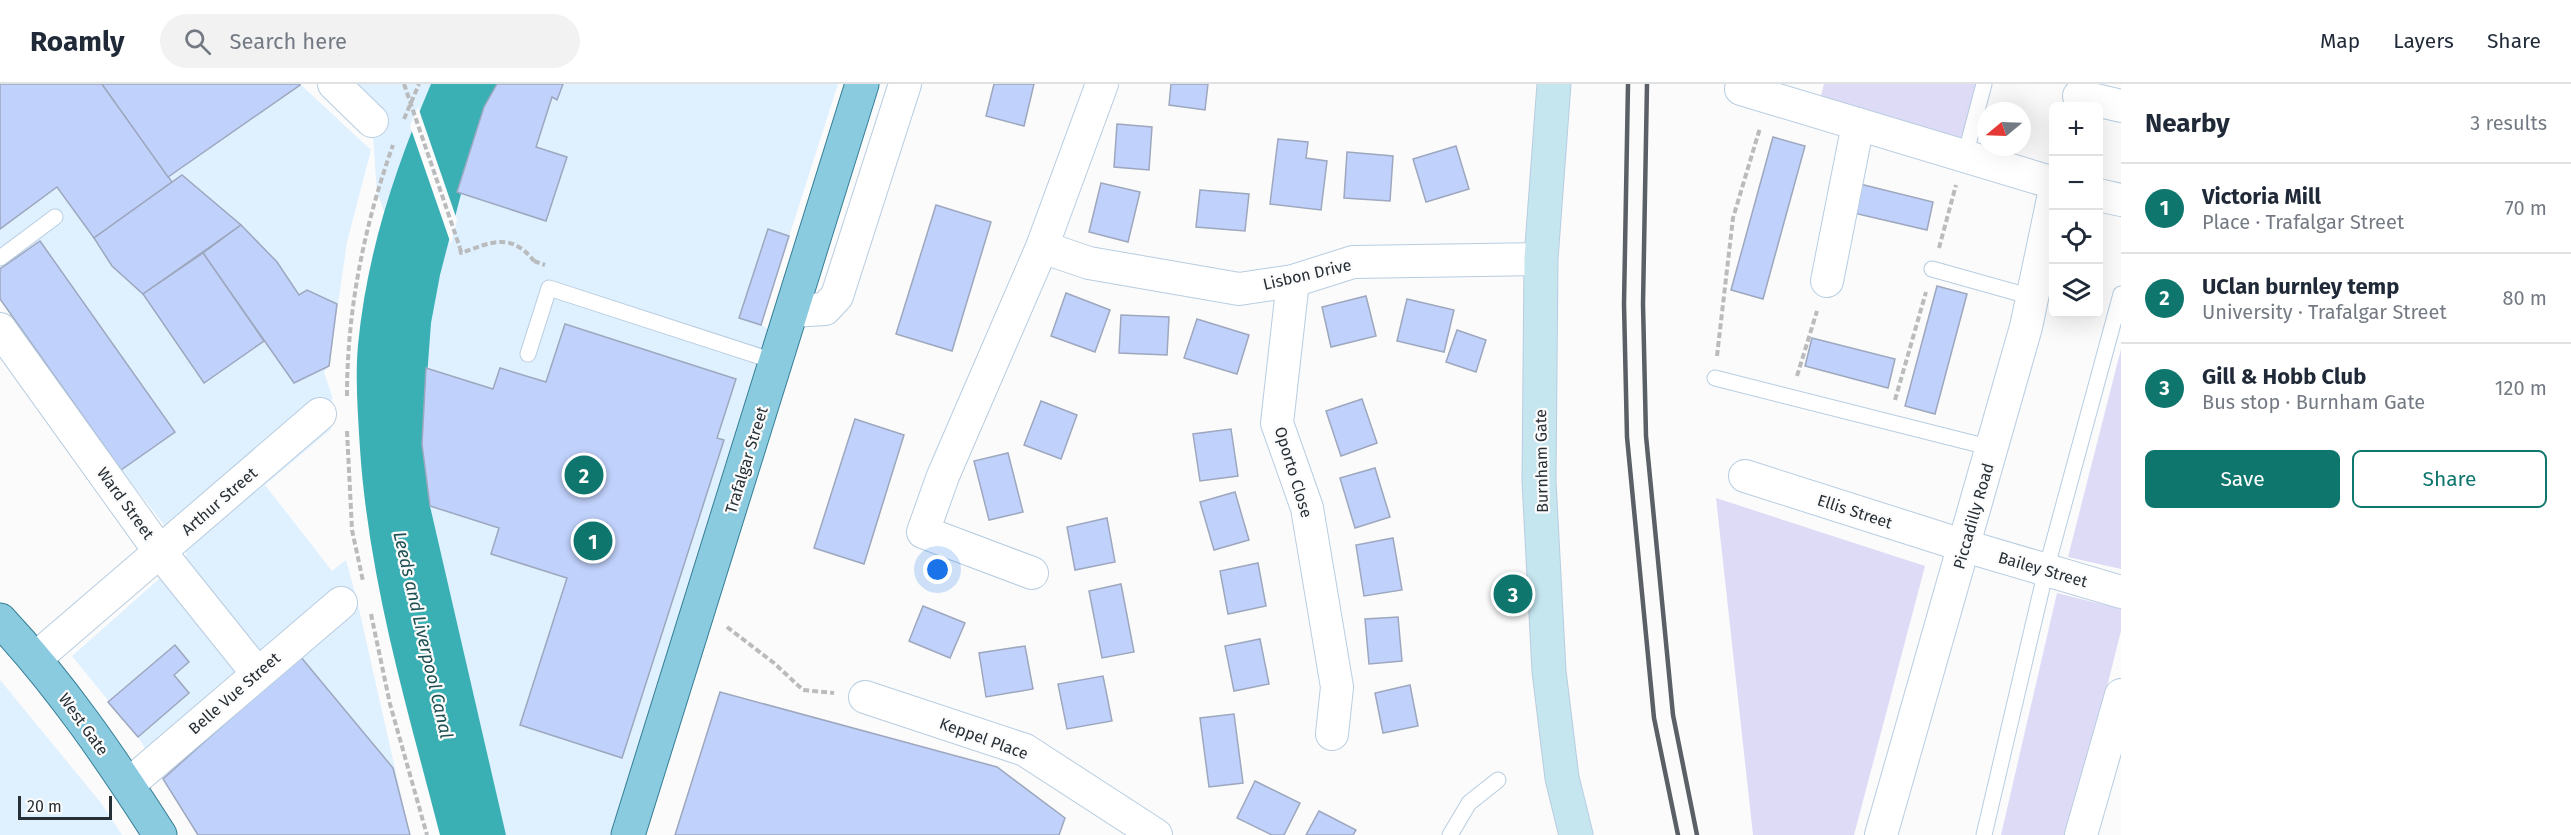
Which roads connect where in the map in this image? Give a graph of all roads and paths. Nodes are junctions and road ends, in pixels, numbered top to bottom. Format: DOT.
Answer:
graph roads {
  1 [pos="334,84"];
  2 [pos="404,84"];
  3 [pos="419,84"];
  4 [pos="861,84"];
  5 [pos="905,84"];
  6 [pos="1102,84"];
  7 [pos="1554,84"];
  8 [pos="1984,84"];
  9 [pos="1756,93"];
  10 [pos="2079,96"];
  11 [pos="1815,97"];
  12 [pos="2121,106"];
  13 [pos="403,120"];
  14 [pos="372,121"];
  15 [pos="1858,124"];
  16 [pos="395,141"];
  17 [pos="1965,156"];
  18 [pos="2049,181"];
  19 [pos="2103,196"];
  20 [pos="2121,200"];
  21 [pos="2051,210"];
  22 [pos="55,217"];
  23 [pos="1042,247"];
  24 [pos="0,258"];
  25 [pos="1540,259"];
  26 [pos="1932,269"];
  27 [pos="1293,281"];
  28 [pos="1827,281"];
  29 [pos="549,288"];
  30 [pos="2121,294"];
  31 [pos="2032,297"];
  32 [pos="792,311"];
  33 [pos="0,329"];
  34 [pos="528,354"];
  35 [pos="777,362"];
  36 [pos="1715,378"];
  37 [pos="1791,397"];
  38 [pos="338,414"];
  39 [pos="1992,447"];
  40 [pos="1745,476"];
  41 [pos="1965,546"];
  42 [pos="160,552"];
  43 [pos="2046,570"];
  44 [pos="1032,573"];
  45 [pos="2121,592"];
  46 [pos="358,599"];
  47 [pos="0,620"];
  48 [pos="728,628"];
  49 [pos="36,658"];
  50 [pos="257,673"];
  51 [pos="802,690"];
  52 [pos="2121,695"];
  53 [pos="866,697"];
  54 [pos="1332,734"];
  55 [pos="1498,780"];
  56 [pos="128,785"];
  57 [pos="1138,830"];
  58 [pos="160,835"];
  59 [pos="427,835"];
  60 [pos="628,835"];
  61 [pos="1449,835"];
  62 [pos="1576,835"];
  63 [pos="1881,835"];
  64 [pos="1984,835"];
  65 [pos="2081,835"];
  1 -- 14 [label="street"];
  2 -- 29 [label="path, bridge"];
  3 -- 13 [label="path"];
  4 -- 32 [label="main road, Trafalgar Street"];
  5 -- 32 [label="street"];
  6 -- 23 [label="street"];
  7 -- 25 [label="street, Burnham Gate"];
  8 -- 17 [label="lane"];
  9 -- 11 [label="street"];
  9 -- 36 [label="path"];
  10 -- 12 [label="street"];
  11 -- 15 [label="street"];
  15 -- 17 [label="street"];
  15 -- 28 [label="street"];
  16 -- 38 [label="path"];
  17 -- 18 [label="street"];
  19 -- 20 [label="street"];
  21 -- 31 [label="street, Piccadilly Road"];
  22 -- 24 [label="lane"];
  23 -- 27 [label="street, Lisbon Drive"];
  23 -- 44 [label="street"];
  25 -- 27 [label="street, Lisbon Drive"];
  25 -- 62 [label="street, Burnham Gate"];
  26 -- 31 [label="lane"];
  27 -- 54 [label="street, Oporto Close"];
  28 -- 37 [label="path"];
  29 -- 34 [label="lane"];
  29 -- 35 [label="lane"];
  30 -- 43 [label="lane"];
  31 -- 39 [label="street, Piccadilly Road"];
  32 -- 35 [label="main road, Trafalgar Street"];
  33 -- 42 [label="street, Ward Street"];
  35 -- 60 [label="main road, Trafalgar Street"];
  36 -- 37 [label="lane"];
  37 -- 39 [label="lane"];
  38 -- 42 [label="street, Arthur Street"];
  38 -- 46 [label="path"];
  39 -- 41 [label="street, Piccadilly Road"];
  40 -- 41 [label="street, Ellis Street"];
  41 -- 43 [label="street, Bailey Street"];
  41 -- 63 [label="street, Piccadilly Road"];
  42 -- 49 [label="street, Arthur Street"];
  42 -- 50 [label="street, Ward Street"];
  43 -- 45 [label="street, Bailey Street"];
  43 -- 64 [label="lane"];
  46 -- 50 [label="street, Belle Vue Street"];
  46 -- 59 [label="path"];
  47 -- 49 [label="main road, West Gate"];
  48 -- 51 [label="path"];
  49 -- 56 [label="main road, West Gate"];
  50 -- 56 [label="street, Belle Vue Street"];
  52 -- 65 [label="street"];
  53 -- 57 [label="street, Keppel Place"];
  55 -- 61 [label="lane"];
  56 -- 58 [label="main road, West Gate"];
}
